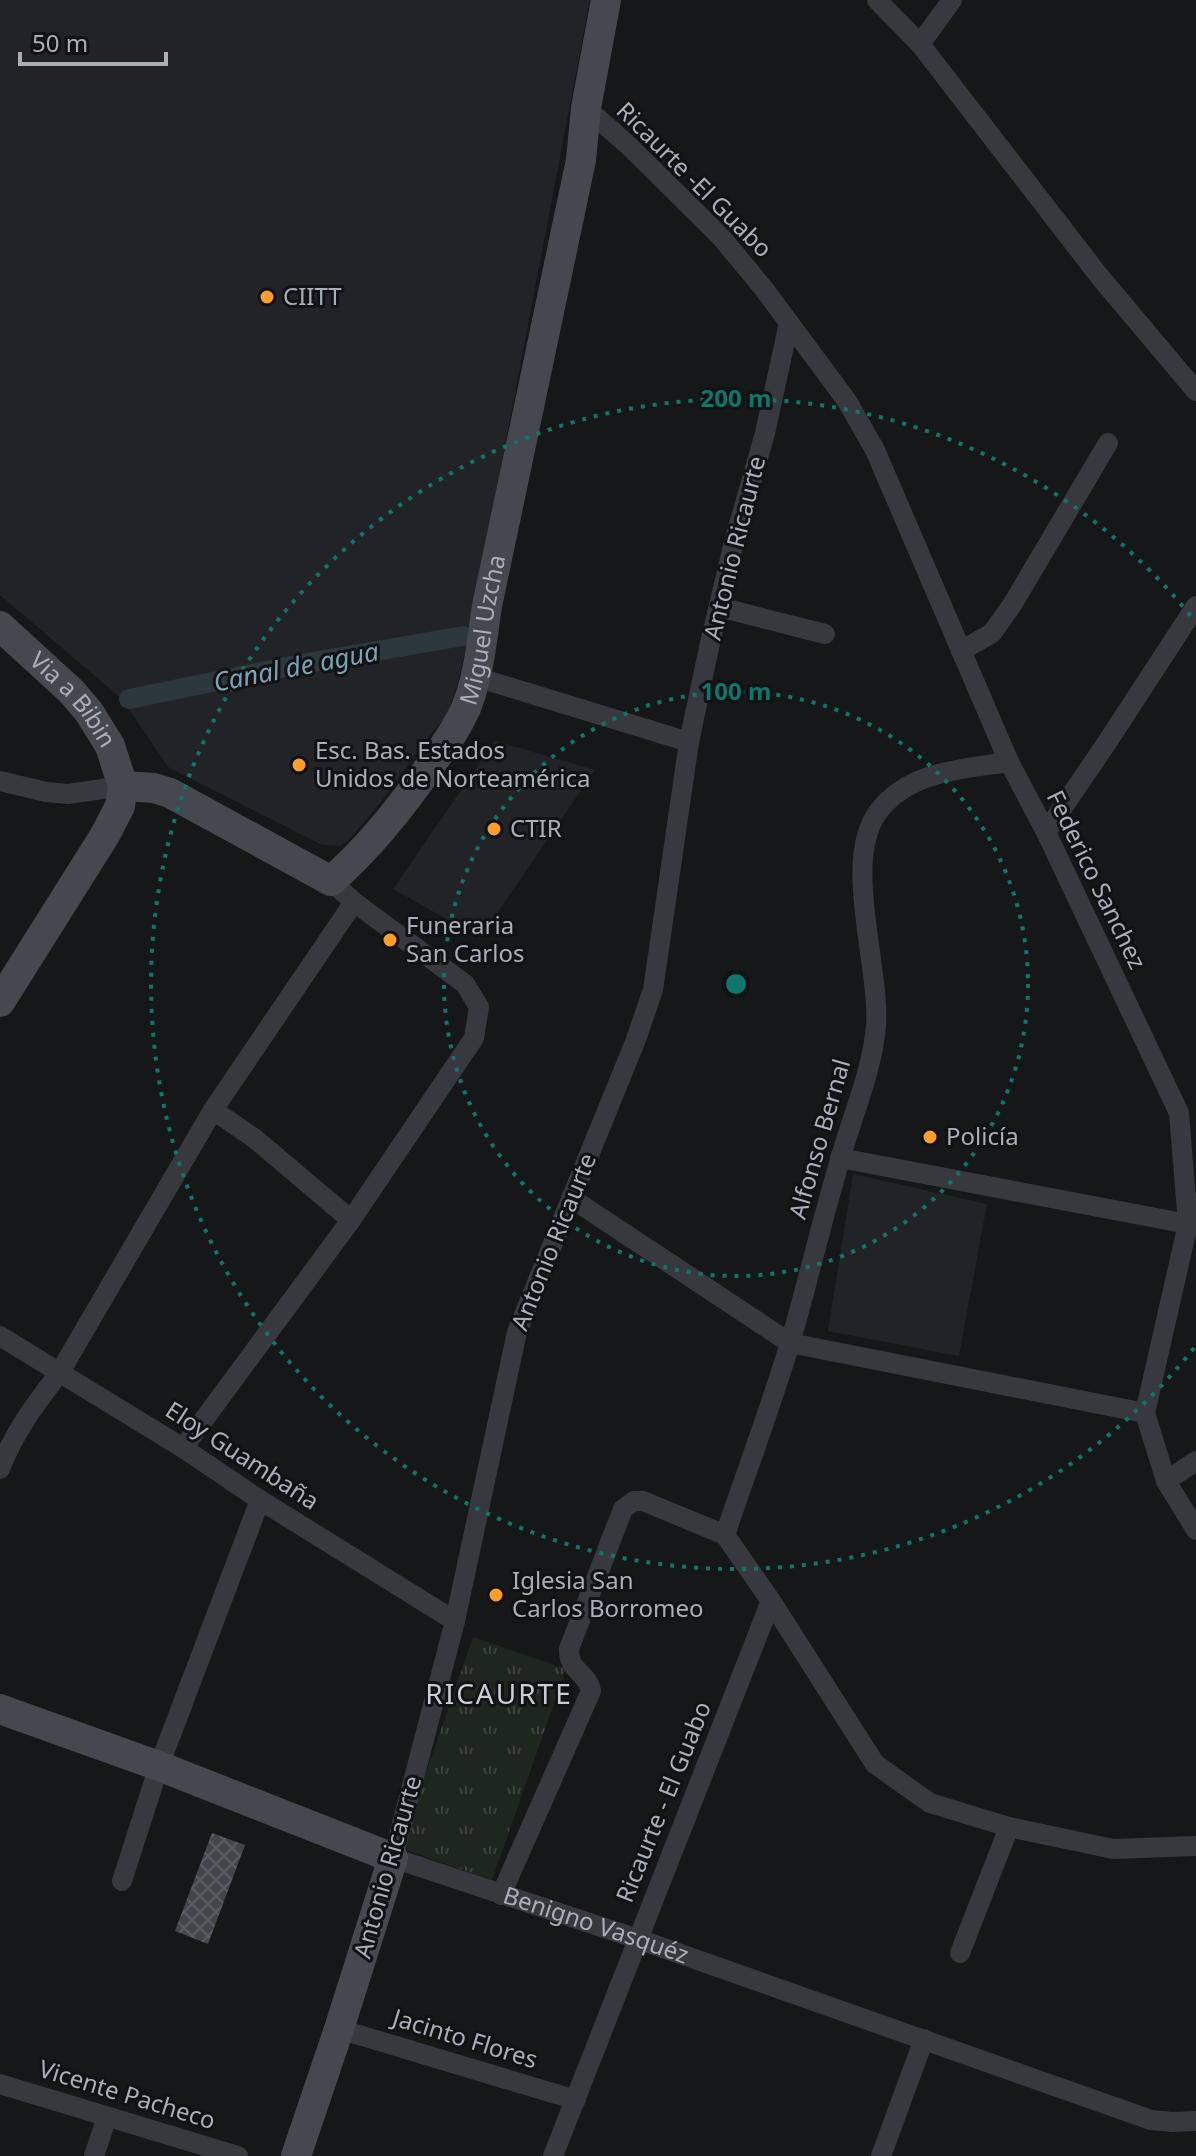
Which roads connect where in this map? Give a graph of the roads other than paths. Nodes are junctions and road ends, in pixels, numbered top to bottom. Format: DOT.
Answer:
graph roads {
  1 [pos="606,0"];
  2 [pos="877,0"];
  3 [pos="952,0"];
  4 [pos="920,44"];
  5 [pos="586,108"];
  6 [pos="764,289"];
  7 [pos="789,323"];
  8 [pos="1196,391"];
  9 [pos="1108,443"];
  10 [pos="1196,606"];
  11 [pos="719,607"];
  12 [pos="0,626"];
  13 [pos="825,634"];
  14 [pos="961,651"];
  15 [pos="476,677"];
  16 [pos="689,742"];
  17 [pos="1009,762"];
  18 [pos="0,781"];
  19 [pos="123,786"];
  20 [pos="1046,832"];
  21 [pos="331,881"];
  22 [pos="354,902"];
  23 [pos="0,1001"];
  24 [pos="213,1110"];
  25 [pos="840,1158"];
  26 [pos="571,1198"];
  27 [pos="351,1220"];
  28 [pos="1190,1231"];
  29 [pos="0,1336"];
  30 [pos="790,1343"];
  31 [pos="60,1372"];
  32 [pos="1145,1413"];
  33 [pos="183,1448"];
  34 [pos="1196,1461"];
  35 [pos="0,1469"];
  36 [pos="1166,1481"];
  37 [pos="260,1500"];
  38 [pos="1196,1530"];
  39 [pos="725,1535"];
  40 [pos="771,1601"];
  41 [pos="455,1621"];
  42 [pos="0,1709"];
  43 [pos="159,1766"];
  44 [pos="1009,1827"];
  45 [pos="1196,1846"];
  46 [pos="393,1858"];
  47 [pos="122,1881"];
  48 [pos="501,1895"];
  49 [pos="638,1939"];
  50 [pos="960,1953"];
  51 [pos="339,2029"];
  52 [pos="924,2039"];
  53 [pos="0,2084"];
  54 [pos="576,2100"];
  55 [pos="107,2117"];
  56 [pos="1196,2121"];
  57 [pos="94,2156"];
  58 [pos="238,2156"];
  59 [pos="296,2156"];
  60 [pos="553,2156"];
  61 [pos="881,2156"];
  1 -- 5 [label="main road, Miguel Uzcha"];
  2 -- 4 [label="street"];
  3 -- 4 [label="street"];
  4 -- 8 [label="street"];
  5 -- 6 [label="street, Ricaurte -El Guabo"];
  5 -- 15 [label="main road, Miguel Uzcha"];
  6 -- 7 [label="street, Federico Sanchez"];
  7 -- 11 [label="street, Antonio Ricaurte"];
  7 -- 14 [label="street, Federico Sanchez"];
  9 -- 14 [label="street"];
  10 -- 20 [label="street"];
  11 -- 13 [label="street"];
  11 -- 16 [label="street, Antonio Ricaurte"];
  12 -- 19 [label="main road, Via a Bibin"];
  14 -- 17 [label="street, Federico Sanchez"];
  15 -- 16 [label="street"];
  15 -- 21 [label="main road, Miguel Uzcha"];
  16 -- 26 [label="street, Antonio Ricaurte"];
  17 -- 20 [label="street, Federico Sanchez"];
  17 -- 25 [label="street, Alfonso Bernal"];
  18 -- 19 [label="street"];
  19 -- 21 [label="main road"];
  19 -- 23 [label="main road"];
  20 -- 28 [label="street, Federico Sanchez"];
  21 -- 22 [label="street"];
  22 -- 24 [label="street"];
  22 -- 27 [label="street"];
  24 -- 27 [label="street"];
  24 -- 31 [label="street"];
  25 -- 28 [label="street"];
  25 -- 30 [label="street, Alfonso Bernal"];
  26 -- 30 [label="street"];
  26 -- 41 [label="street, Antonio Ricaurte"];
  27 -- 33 [label="street"];
  28 -- 32 [label="street, Federico Sanchez"];
  29 -- 31 [label="street, Eloy Guambaña"];
  30 -- 32 [label="street"];
  30 -- 39 [label="street, Alfonso Bernal"];
  31 -- 33 [label="street, Eloy Guambaña"];
  31 -- 35 [label="street"];
  32 -- 36 [label="street"];
  33 -- 37 [label="street, Eloy Guambaña"];
  34 -- 36 [label="street"];
  36 -- 38 [label="street"];
  37 -- 41 [label="street, Eloy Guambaña"];
  37 -- 43 [label="street"];
  39 -- 40 [label="street"];
  39 -- 48 [label="street"];
  40 -- 44 [label="street"];
  40 -- 49 [label="street, Ricaurte - El Guabo"];
  41 -- 46 [label="street, Antonio Ricaurte"];
  42 -- 43 [label="main road, Benigno Vasquéz"];
  43 -- 46 [label="main road, Benigno Vasquéz"];
  43 -- 47 [label="street"];
  44 -- 45 [label="street"];
  44 -- 50 [label="street"];
  46 -- 48 [label="street, Benigno Vasquéz"];
  46 -- 51 [label="main road, Antonio Ricaurte"];
  48 -- 49 [label="street, Benigno Vasquéz"];
  49 -- 52 [label="street, Benigno Vasquéz"];
  49 -- 54 [label="street, Ricaurte - El Guabo"];
  51 -- 54 [label="street, Jacinto Flores"];
  51 -- 59 [label="main road, Antonio Ricaurte"];
  52 -- 56 [label="street, Benigno Vasquéz"];
  52 -- 61 [label="street"];
  53 -- 55 [label="street, Vicente Pacheco"];
  54 -- 60 [label="street, Ricaurte - El Guabo"];
  55 -- 57 [label="street"];
  55 -- 58 [label="street, Vicente Pacheco"];
}
